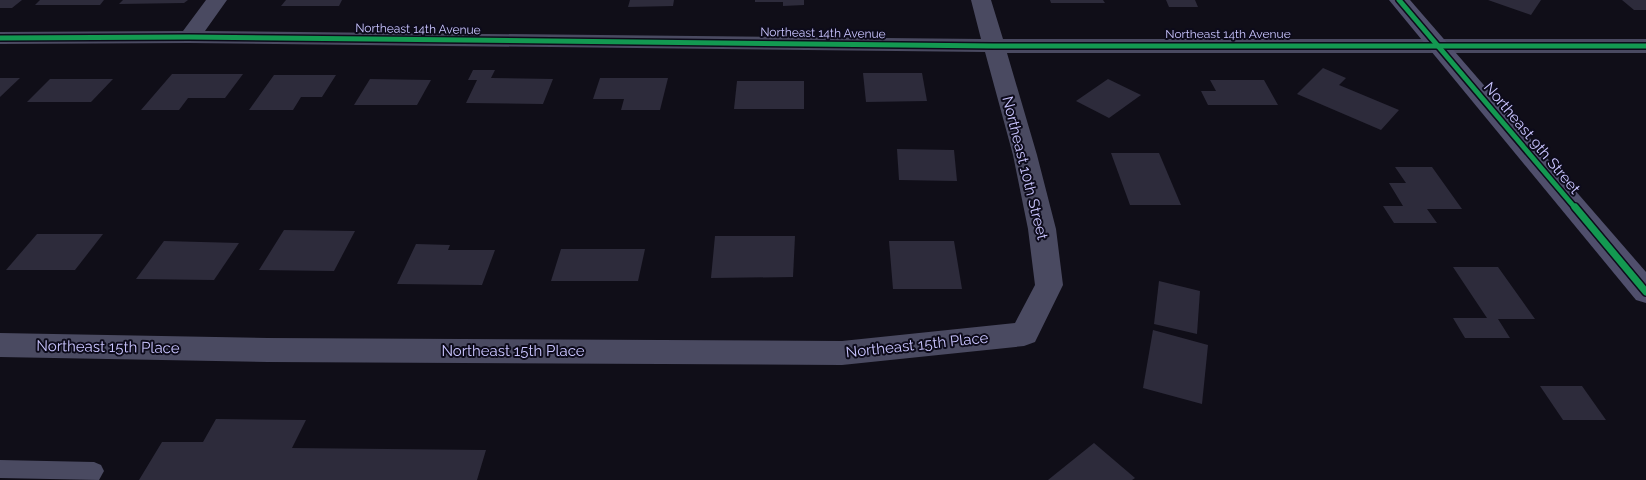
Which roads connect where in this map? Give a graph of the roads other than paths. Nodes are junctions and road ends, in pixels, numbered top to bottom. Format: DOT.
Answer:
graph roads {
  1 [pos="217,0"];
  2 [pos="981,0"];
  3 [pos="1399,0"];
  4 [pos="189,37"];
  5 [pos="0,38"];
  6 [pos="1437,44"];
  7 [pos="994,46"];
  8 [pos="1646,46"];
  9 [pos="1646,292"];
  10 [pos="1024,334"];
  11 [pos="0,345"];
  12 [pos="0,470"];
  13 [pos="88,480"];
  1 -- 4 [label="street"];
  2 -- 7 [label="street, Northeast 10th Street"];
  3 -- 6 [label="street, Northeast 9th Street"];
  4 -- 5 [label="street, Northeast 14th Avenue"];
  4 -- 7 [label="street, Northeast 14th Avenue"];
  6 -- 7 [label="street, Northeast 14th Avenue"];
  6 -- 8 [label="street, Northeast 14th Avenue"];
  6 -- 9 [label="street, Northeast 9th Street"];
  7 -- 10 [label="street, Northeast 10th Street"];
  10 -- 11 [label="street, Northeast 15th Place"];
  12 -- 13 [label="lane"];
}
